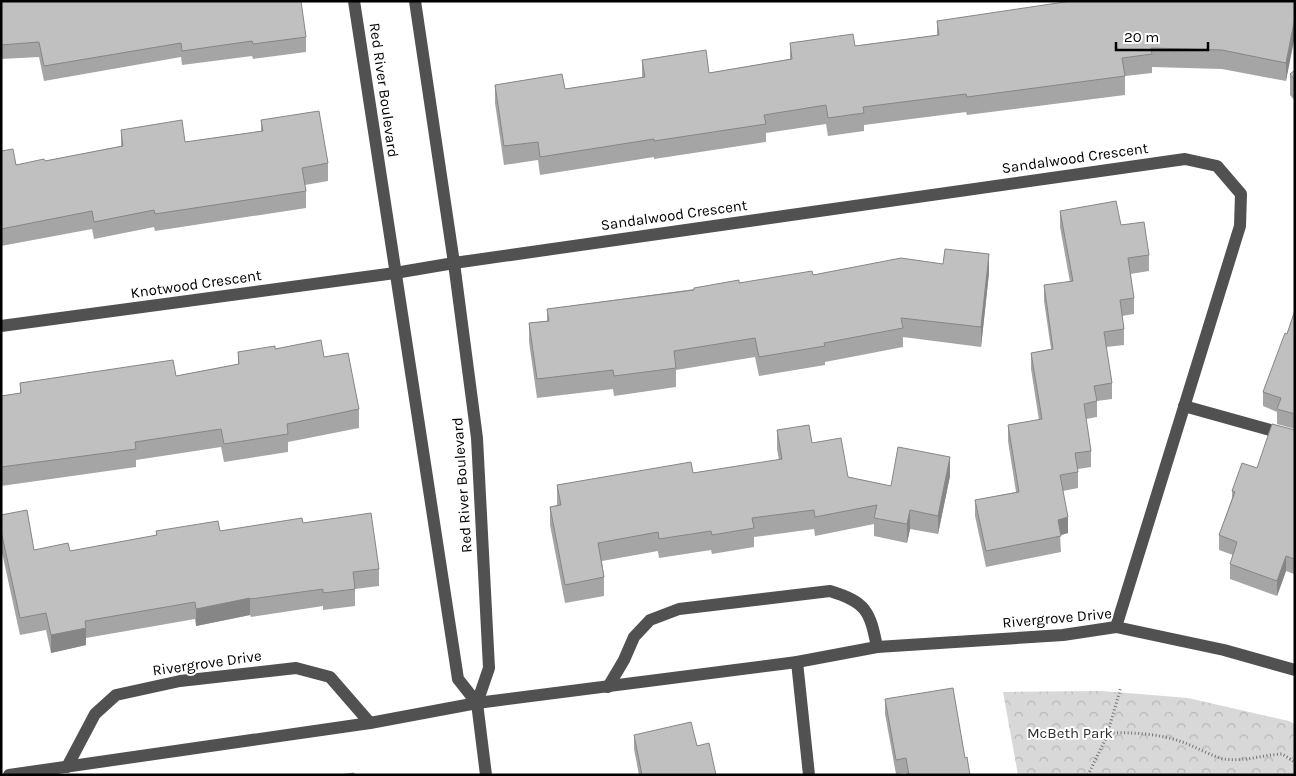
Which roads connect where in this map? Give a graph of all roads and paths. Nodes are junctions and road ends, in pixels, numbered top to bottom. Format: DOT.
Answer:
graph roads {
  1 [pos="354,1"];
  2 [pos="414,1"];
  3 [pos="454,263"];
  4 [pos="395,273"];
  5 [pos="1,326"];
  6 [pos="1184,406"];
  7 [pos="1295,437"];
  8 [pos="1116,627"];
  9 [pos="877,647"];
  10 [pos="797,662"];
  11 [pos="1295,670"];
  12 [pos="1121,686"];
  13 [pos="608,687"];
  14 [pos="476,703"];
  15 [pos="370,723"];
  16 [pos="1106,738"];
  17 [pos="1295,762"];
  18 [pos="67,767"];
  19 [pos="9,775"];
  20 [pos="486,775"];
  21 [pos="809,775"];
  22 [pos="1088,775"];
  1 -- 4 [label="street, Red River Boulevard"];
  2 -- 3 [label="street, Red River Boulevard"];
  3 -- 4 [label="street"];
  3 -- 6 [label="street, Sandalwood Crescent"];
  3 -- 14 [label="street, Red River Boulevard"];
  4 -- 5 [label="street, Knotwood Crescent"];
  4 -- 14 [label="street, Red River Boulevard"];
  6 -- 7 [label="street"];
  6 -- 8 [label="street, Sandalwood Crescent"];
  8 -- 9 [label="street, Rivergrove Drive"];
  8 -- 11 [label="street, Rivergrove Drive"];
  9 -- 10 [label="street, Rivergrove Drive"];
  9 -- 13 [label="street"];
  10 -- 13 [label="street, Rivergrove Drive"];
  10 -- 21 [label="street"];
  12 -- 16 [label="path"];
  13 -- 14 [label="street, Rivergrove Drive"];
  14 -- 15 [label="street, Rivergrove Drive"];
  14 -- 20 [label="street, Red River Boulevard"];
  15 -- 18 [label="street, Rivergrove Drive"];
  15 -- 18 [label="street, Rivergrove Drive"];
  16 -- 17 [label="path"];
  16 -- 22 [label="path"];
  18 -- 19 [label="street, Rivergrove Drive"];
}
